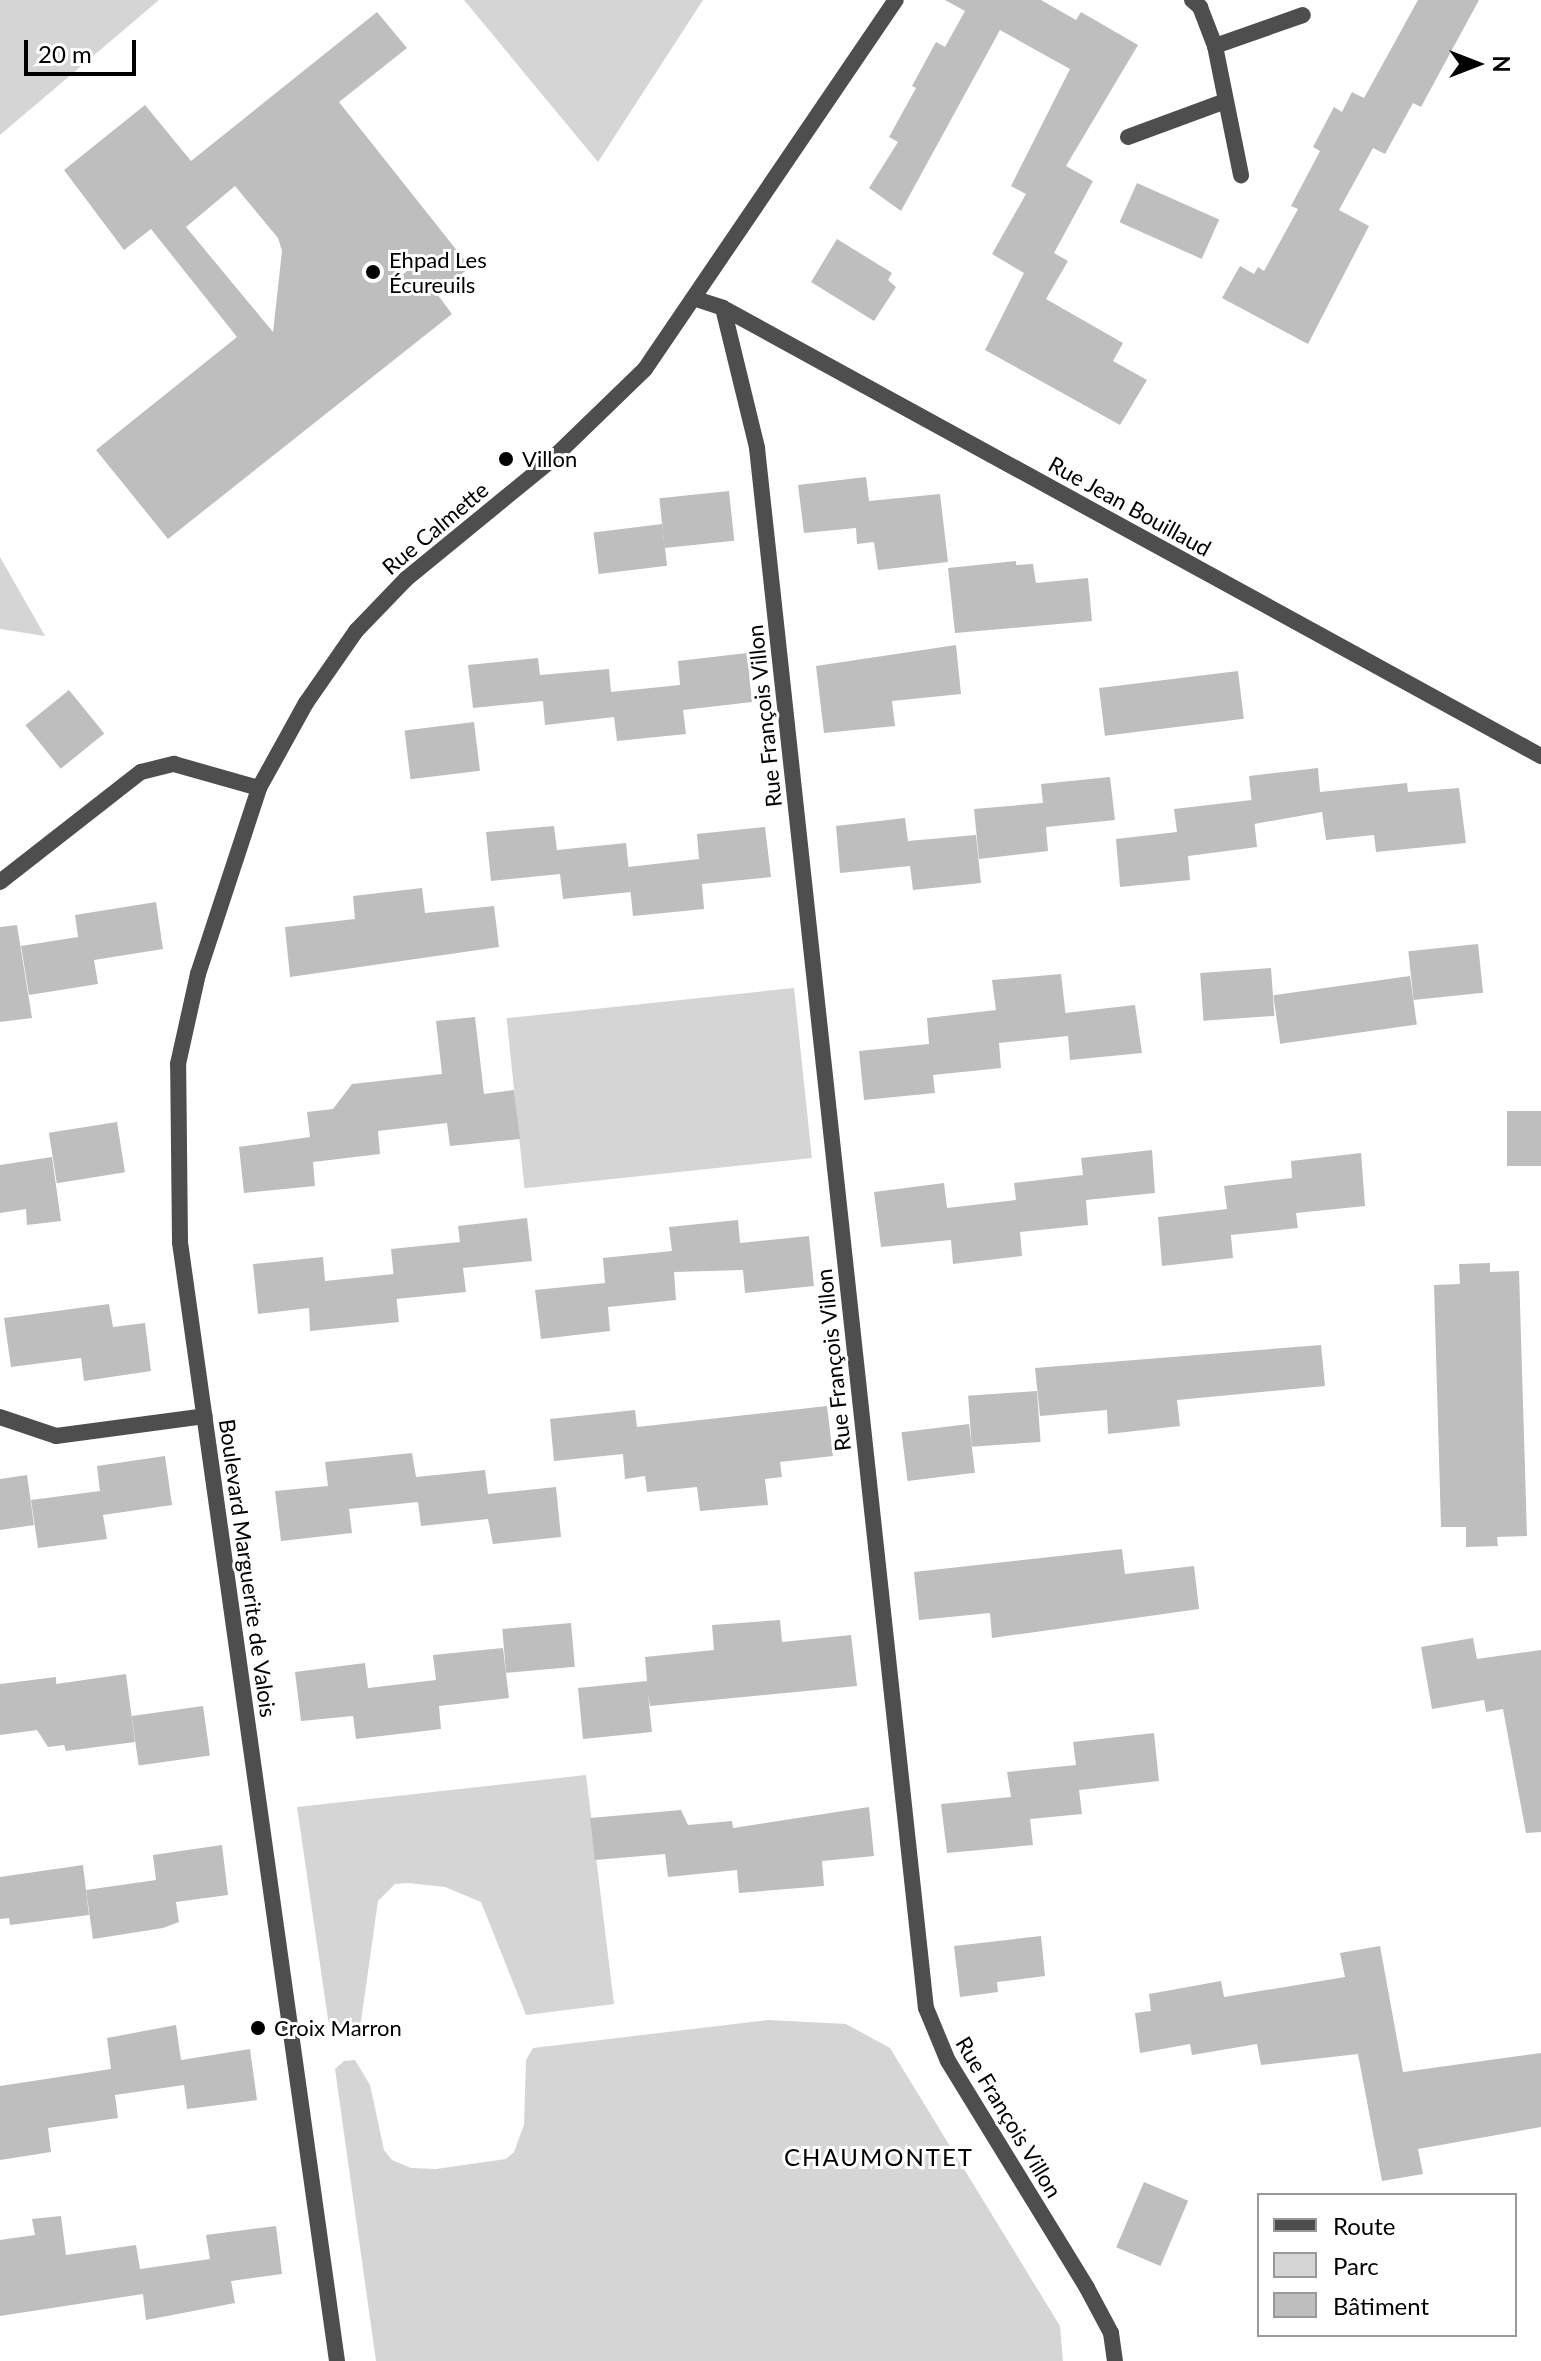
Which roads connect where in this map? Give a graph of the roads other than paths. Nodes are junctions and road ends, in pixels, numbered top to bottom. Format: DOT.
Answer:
graph roads {
  1 [pos="896,0"];
  2 [pos="1192,0"];
  3 [pos="1303,15"];
  4 [pos="1215,46"];
  5 [pos="1226,101"];
  6 [pos="1128,137"];
  7 [pos="1241,175"];
  8 [pos="696,299"];
  9 [pos="723,308"];
  10 [pos="1541,756"];
  11 [pos="259,788"];
  12 [pos="0,882"];
  13 [pos="205,1416"];
  14 [pos="0,1417"];
  15 [pos="1119,2360"];
  16 [pos="337,2361"];
  1 -- 8 [label="street, Rue Calmette"];
  2 -- 4 [label="street"];
  3 -- 4 [label="street"];
  4 -- 5 [label="street"];
  5 -- 6 [label="street"];
  5 -- 7 [label="street"];
  8 -- 9 [label="street, Rue Jean Bouillaud"];
  8 -- 11 [label="street, Rue Calmette"];
  9 -- 10 [label="street, Rue Jean Bouillaud"];
  9 -- 15 [label="street, Rue François Villon"];
  11 -- 12 [label="street"];
  11 -- 13 [label="street, Boulevard Marguerite de Valois"];
  13 -- 14 [label="street"];
  13 -- 16 [label="street, Boulevard Marguerite de Valois"];
}
